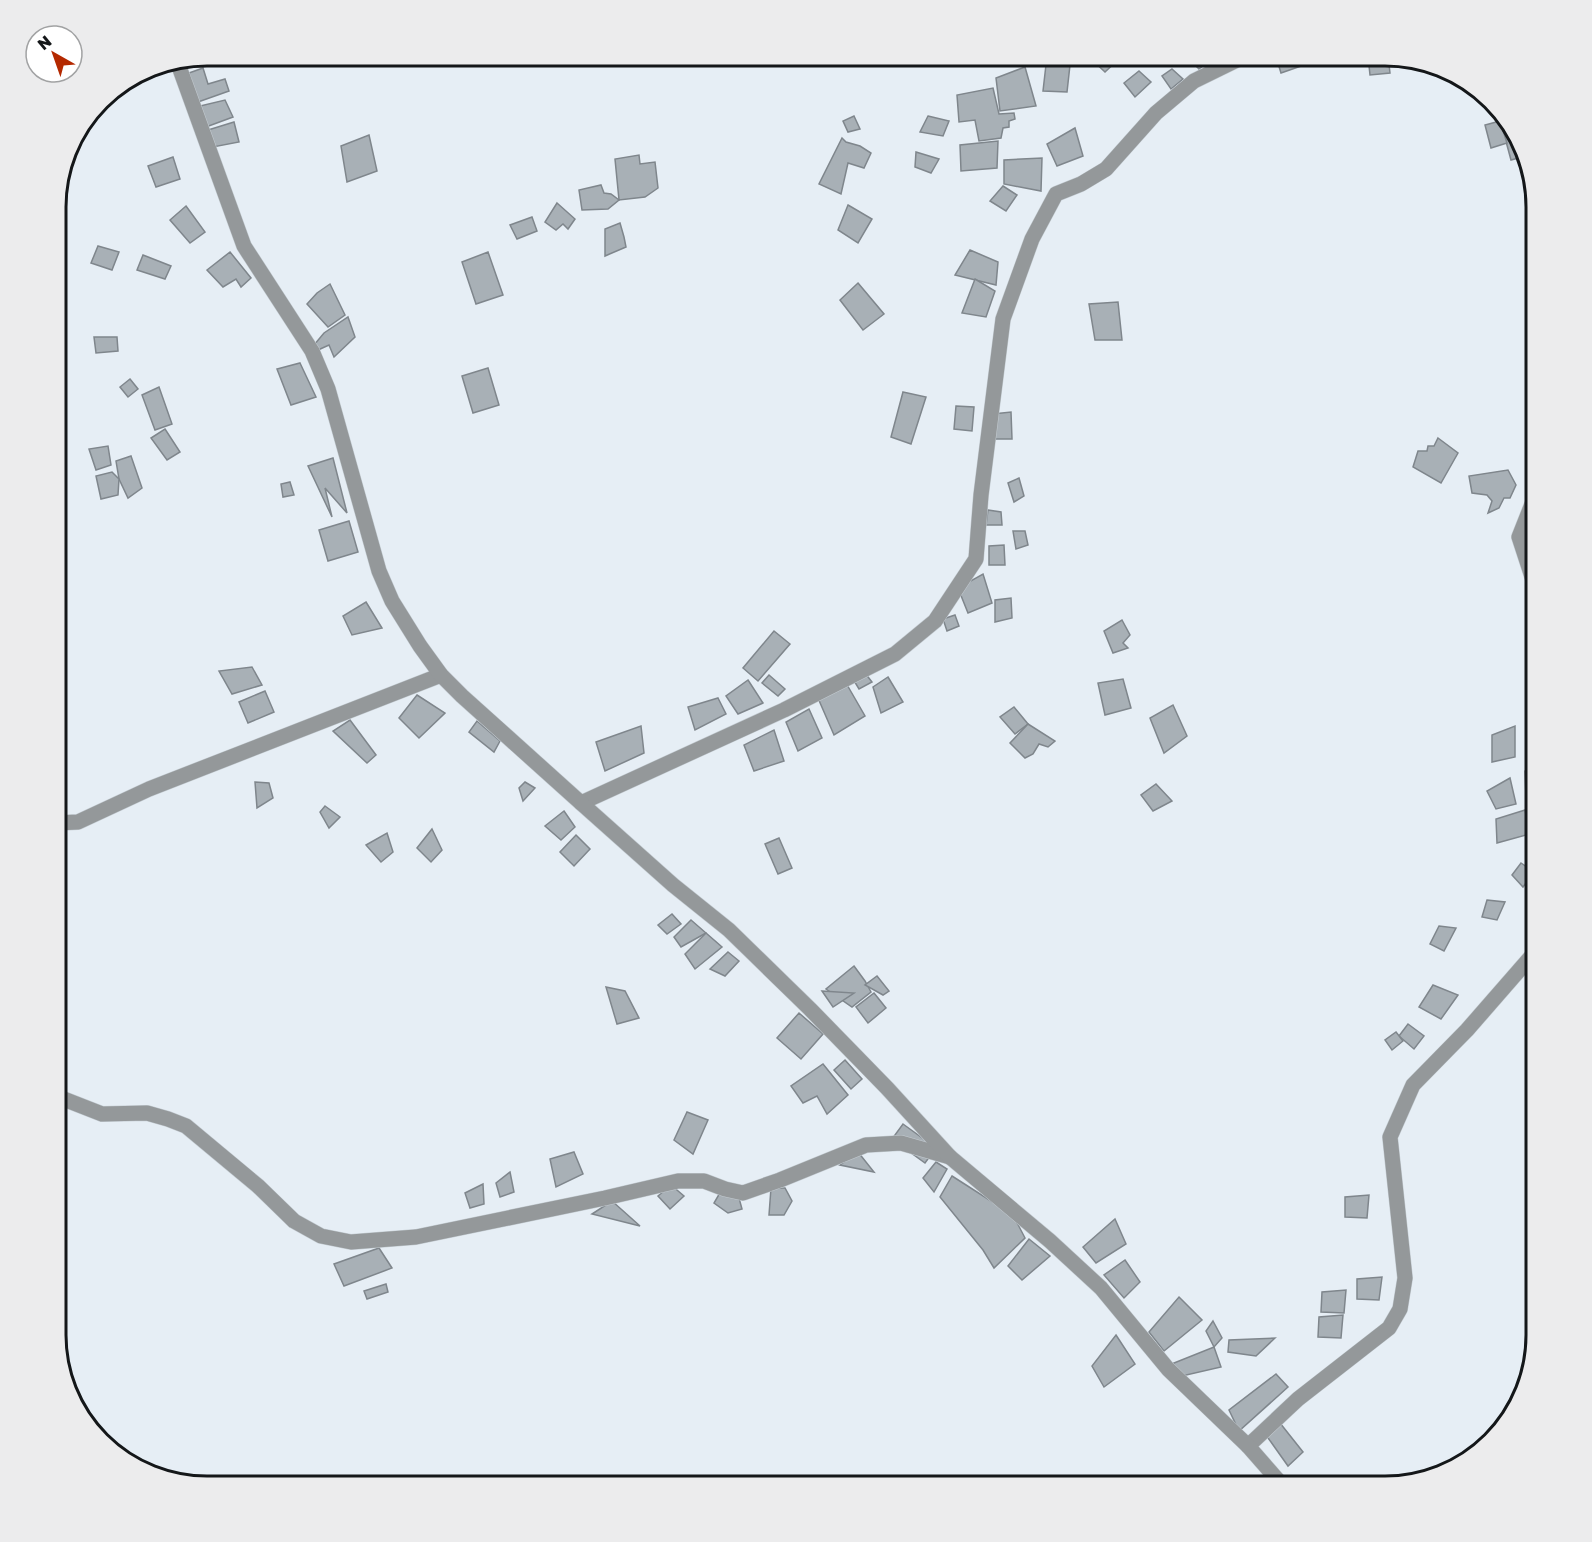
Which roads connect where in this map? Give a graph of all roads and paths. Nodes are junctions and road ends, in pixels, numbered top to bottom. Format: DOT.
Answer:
graph roads {
  1 [pos="1225,66"];
  2 [pos="180,69"];
  3 [pos="1526,518"];
  4 [pos="1526,560"];
  5 [pos="441,675"];
  6 [pos="581,803"];
  7 [pos="66,823"];
  8 [pos="1526,962"];
  9 [pos="66,1100"];
  10 [pos="950,1157"];
  11 [pos="1248,1446"];
  12 [pos="1274,1476"];
  1 -- 6 [label="street"];
  2 -- 5 [label="street"];
  3 -- 4 [label="street"];
  5 -- 6 [label="street"];
  5 -- 7 [label="street"];
  6 -- 10 [label="street"];
  8 -- 11 [label="street"];
  9 -- 10 [label="street"];
  10 -- 11 [label="street"];
  11 -- 12 [label="street"];
}
